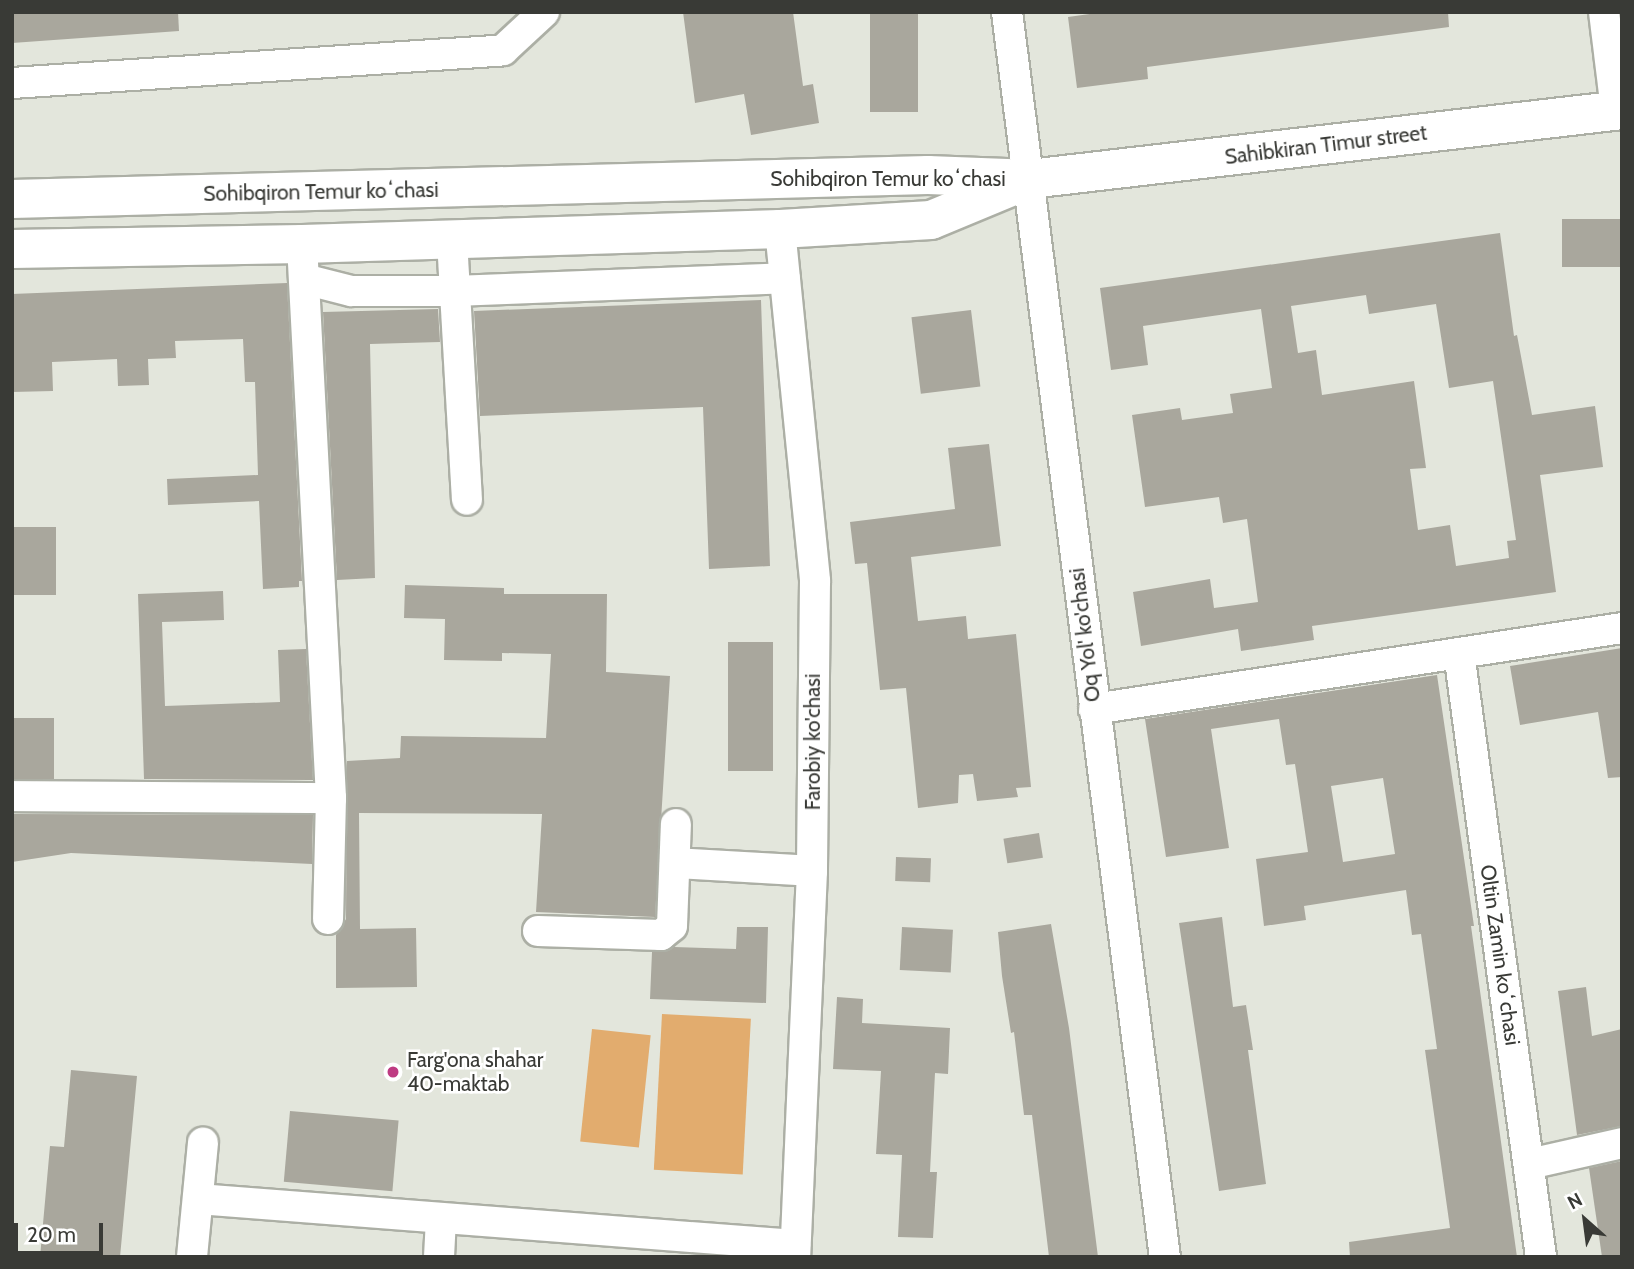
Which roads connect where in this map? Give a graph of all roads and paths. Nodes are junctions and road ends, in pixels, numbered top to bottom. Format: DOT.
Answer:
graph roads {
  1 [pos="544,12"];
  2 [pos="1007,12"];
  3 [pos="1604,12"];
  4 [pos="12,83"];
  5 [pos="1619,110"];
  6 [pos="1030,179"];
  7 [pos="12,199"];
  8 [pos="780,229"];
  9 [pos="452,240"];
  10 [pos="12,249"];
  11 [pos="304,262"];
  12 [pos="785,278"];
  13 [pos="454,291"];
  14 [pos="467,500"];
  15 [pos="1622,628"];
  16 [pos="1459,653"];
  17 [pos="1094,709"];
  18 [pos="12,796"];
  19 [pos="331,798"];
  20 [pos="676,824"];
  21 [pos="675,863"];
  22 [pos="812,871"];
  23 [pos="328,919"];
  24 [pos="538,931"];
  25 [pos="203,1143"];
  26 [pos="1622,1143"];
  27 [pos="1528,1164"];
  28 [pos="198,1199"];
  29 [pos="441,1219"];
  30 [pos="795,1251"];
  31 [pos="192,1257"];
  32 [pos="439,1257"];
  33 [pos="1165,1257"];
  34 [pos="1541,1257"];
  1 -- 4 [label="street"];
  2 -- 6 [label="street, Oq Yol' ko'chasi"];
  3 -- 5 [label="street"];
  5 -- 6 [label="main road, Sahibkiran Timur street"];
  6 -- 7 [label="main road, Sohibqiron Temur koʻchasi"];
  6 -- 8 [label="main road, Sohibqiron Temur koʻchasi"];
  6 -- 17 [label="street, Oq Yol' ko'chasi"];
  8 -- 9 [label="main road, Sohibqiron Temur koʻchasi"];
  8 -- 12 [label="street, Farobiy ko'chasi"];
  9 -- 11 [label="main road, Sohibqiron Temur koʻchasi"];
  9 -- 13 [label="street"];
  10 -- 11 [label="main road, Sohibqiron Temur koʻchasi"];
  11 -- 13 [label="street"];
  11 -- 19 [label="street"];
  12 -- 13 [label="street"];
  12 -- 22 [label="street, Farobiy ko'chasi"];
  13 -- 14 [label="street"];
  15 -- 16 [label="street"];
  16 -- 17 [label="street"];
  16 -- 27 [label="street, Oltin Zamin koʻchasi"];
  17 -- 33 [label="street, Oq Yol' ko'chasi"];
  18 -- 19 [label="street"];
  19 -- 23 [label="street"];
  20 -- 21 [label="street"];
  21 -- 22 [label="street"];
  21 -- 24 [label="street"];
  22 -- 30 [label="street, Farobiy ko'chasi"];
  25 -- 28 [label="street"];
  26 -- 27 [label="street"];
  27 -- 34 [label="street, Oltin Zamin koʻchasi"];
  28 -- 29 [label="street"];
  28 -- 31 [label="street"];
  29 -- 30 [label="street"];
  29 -- 32 [label="street"];
}
